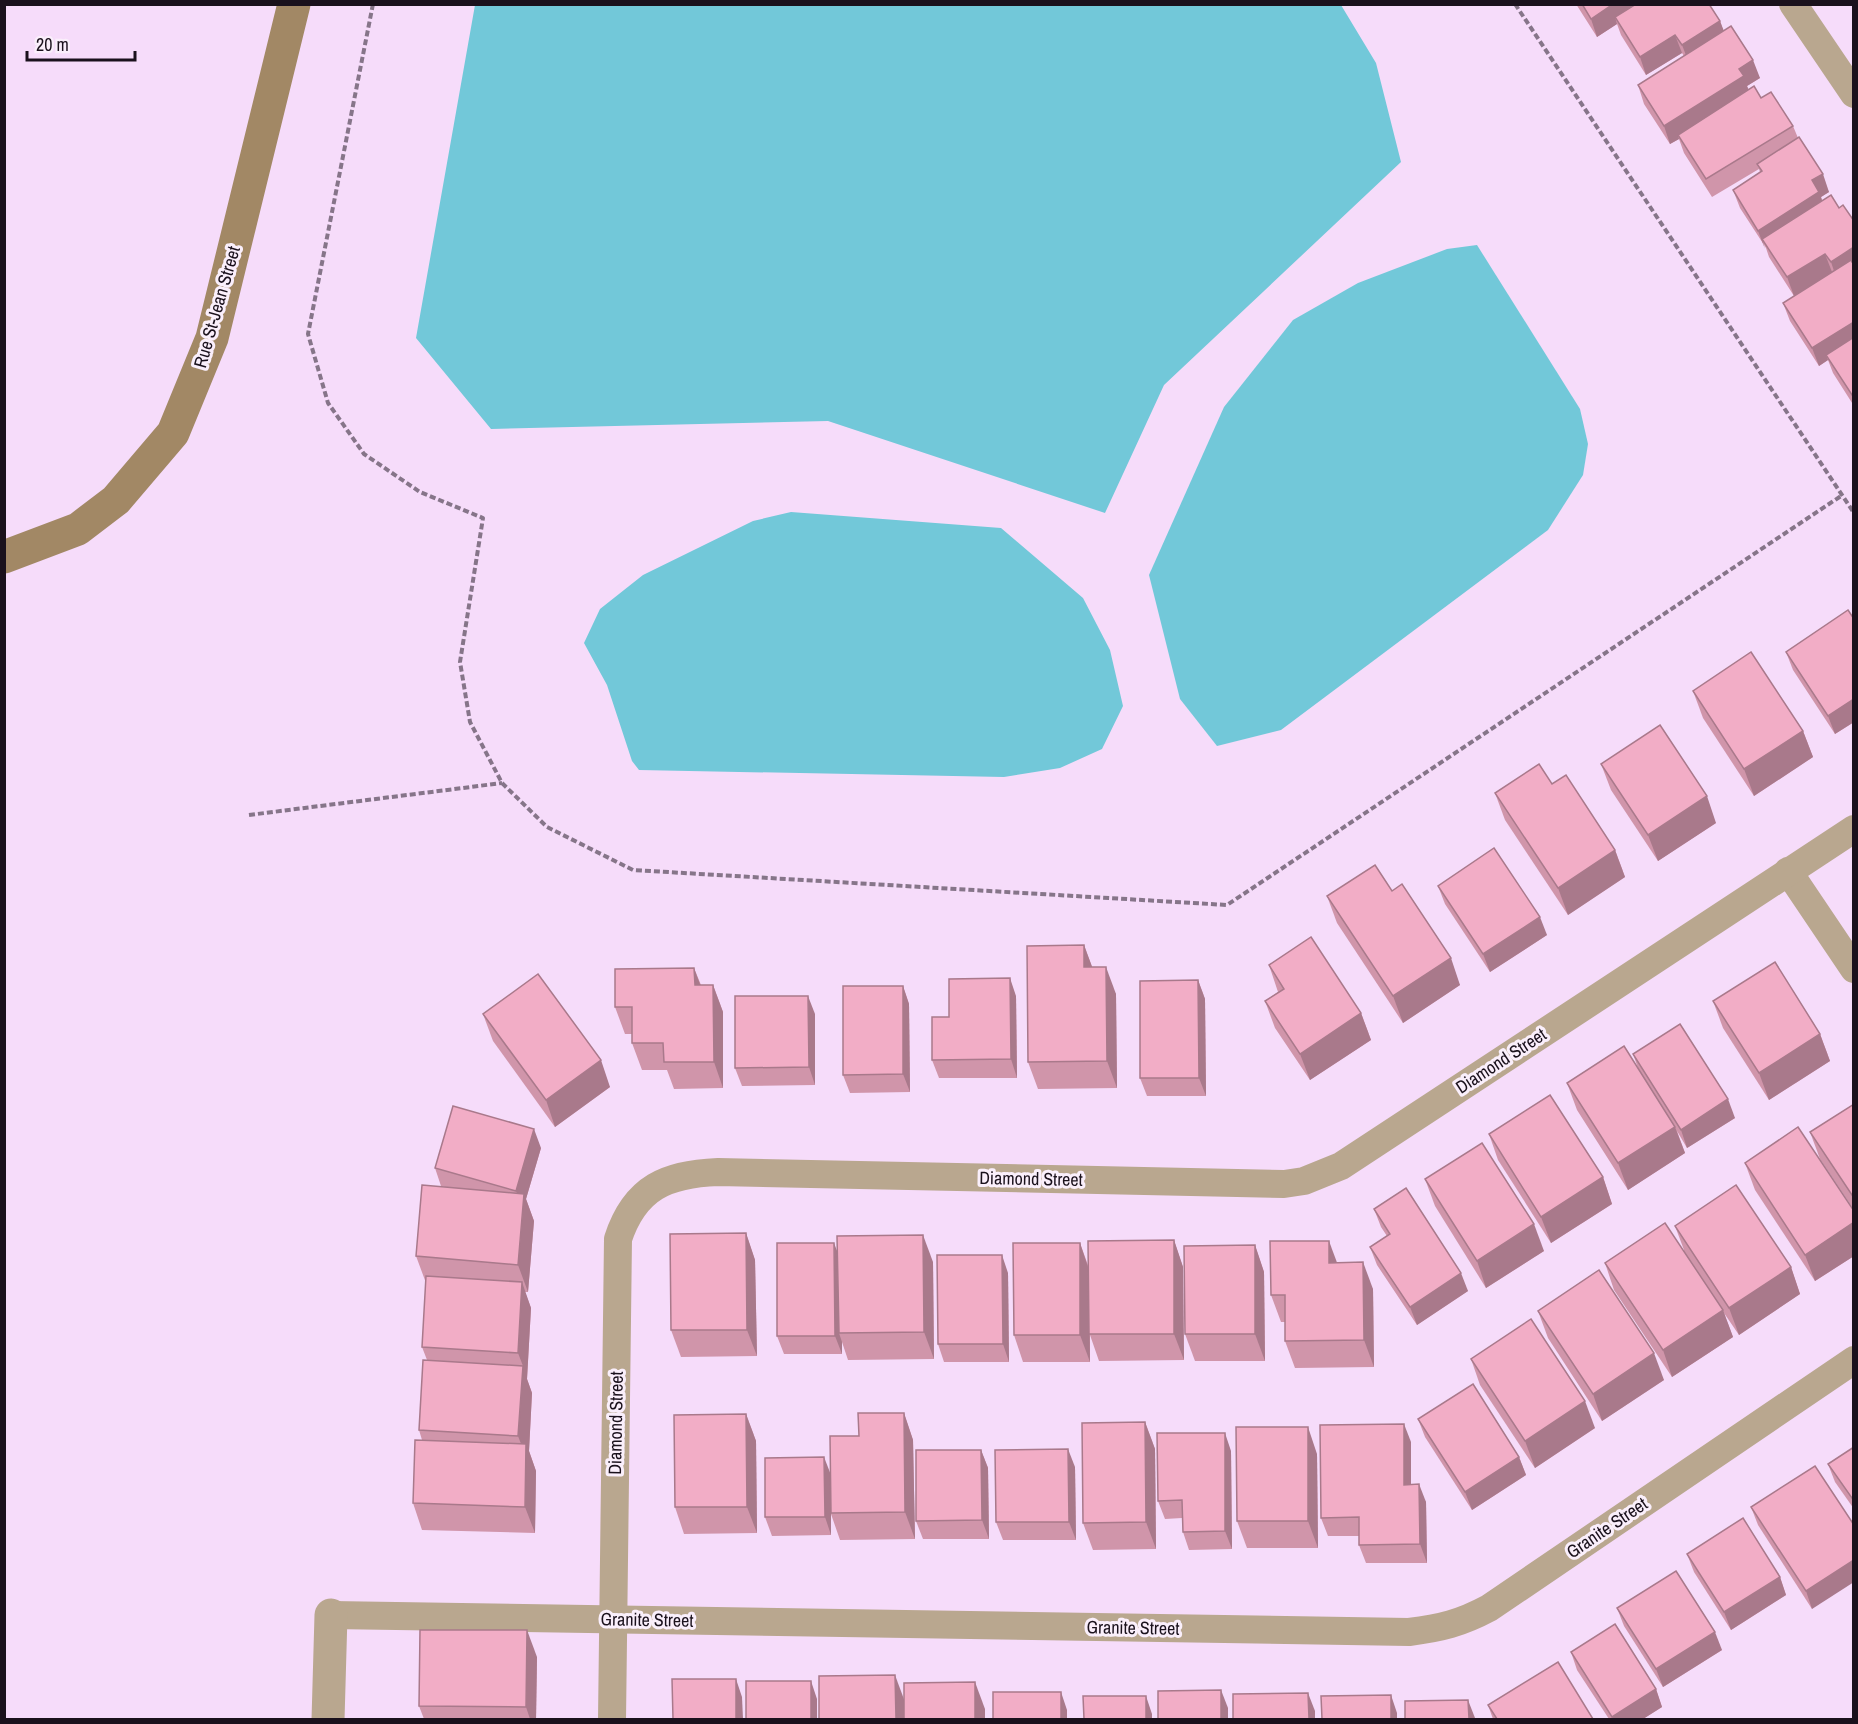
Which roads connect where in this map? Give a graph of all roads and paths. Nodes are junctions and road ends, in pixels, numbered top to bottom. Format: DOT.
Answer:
graph roads {
  1 [pos="294,4"];
  2 [pos="373,4"];
  3 [pos="1515,4"];
  4 [pos="1792,4"];
  5 [pos="1854,94"];
  6 [pos="1841,496"];
  7 [pos="1854,513"];
  8 [pos="4,556"];
  9 [pos="502,783"];
  10 [pos="249,814"];
  11 [pos="1854,829"];
  12 [pos="1788,872"];
  13 [pos="1854,969"];
  14 [pos="1854,1360"];
  15 [pos="331,1615"];
  16 [pos="615,1620"];
  17 [pos="328,1719"];
  18 [pos="612,1719"];
  1 -- 8 [label="main road, Rue St-Jean Street"];
  2 -- 9 [label="path"];
  3 -- 6 [label="path"];
  4 -- 5 [label="street"];
  6 -- 7 [label="path"];
  6 -- 9 [label="path"];
  9 -- 10 [label="path"];
  11 -- 12 [label="street, Diamond Street"];
  12 -- 13 [label="street"];
  12 -- 16 [label="street, Diamond Street"];
  14 -- 16 [label="street, Granite Street"];
  15 -- 16 [label="street, Granite Street"];
  15 -- 17 [label="street"];
  16 -- 18 [label="street, Diamond Street"];
}
